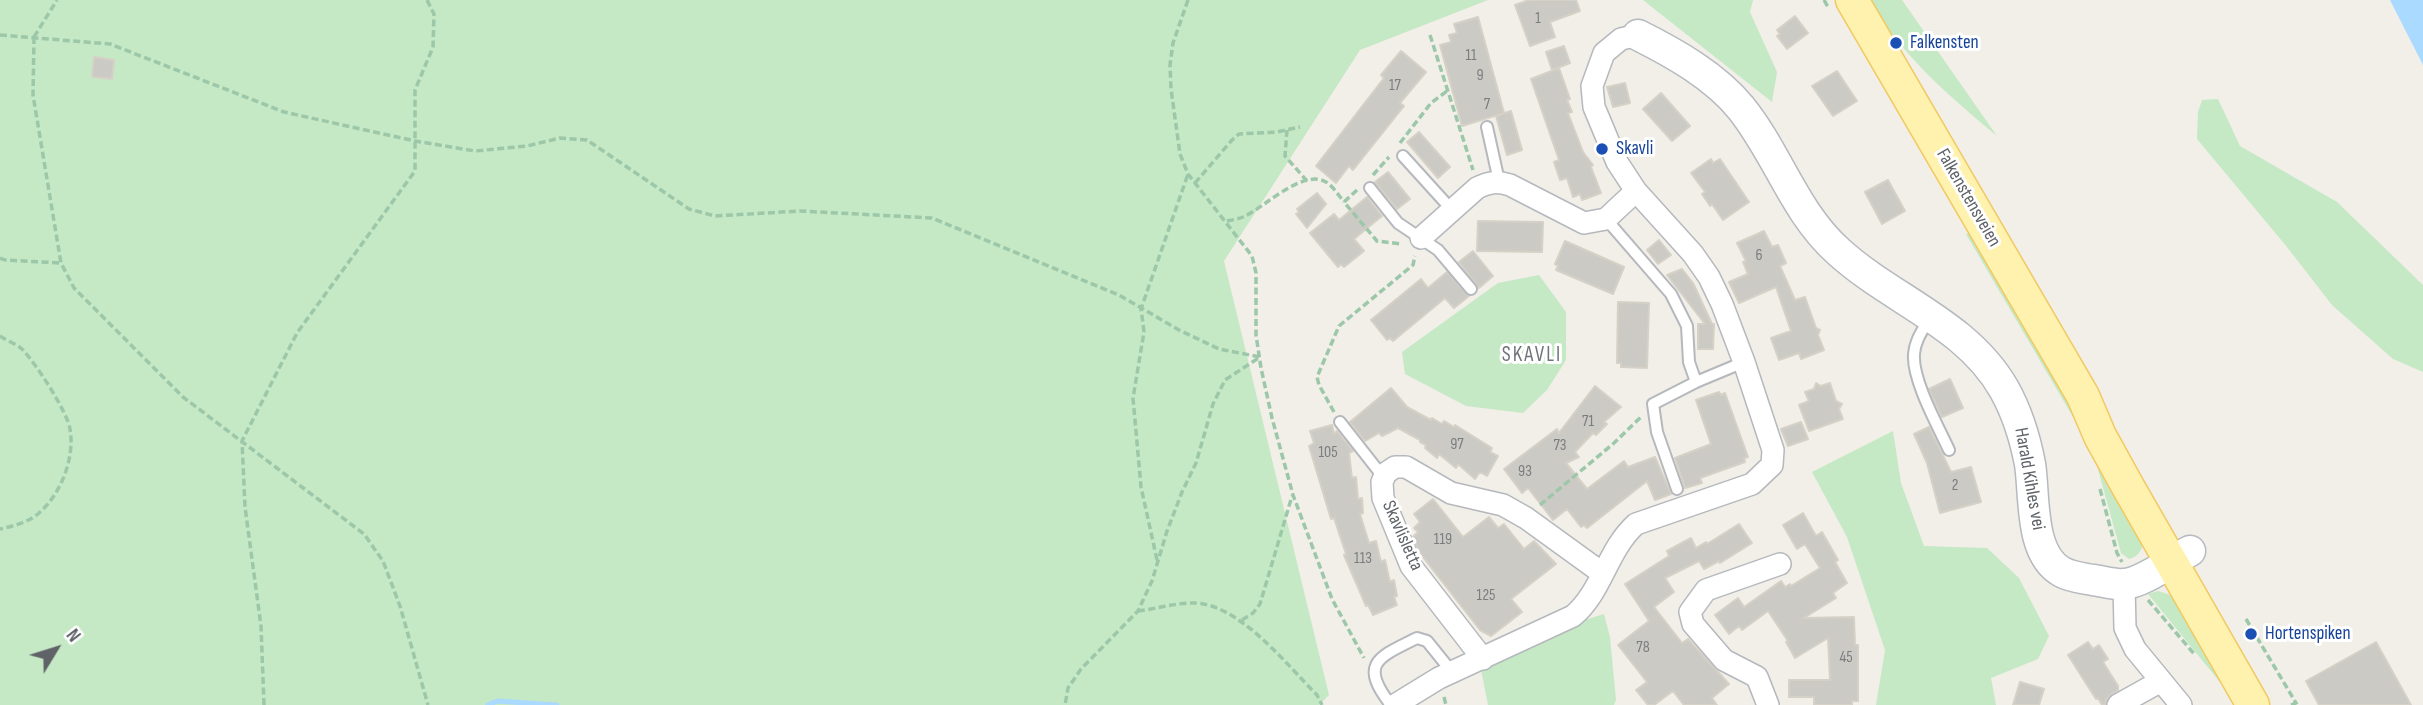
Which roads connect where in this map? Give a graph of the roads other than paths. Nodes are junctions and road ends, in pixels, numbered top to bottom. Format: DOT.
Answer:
graph roads {
  1 [pos="1841,6"];
  2 [pos="1638,35"];
  3 [pos="1487,128"];
  4 [pos="1404,156"];
  5 [pos="1490,184"];
  6 [pos="1367,185"];
  7 [pos="1636,191"];
  8 [pos="1452,210"];
  9 [pos="1606,219"];
  10 [pos="1421,237"];
  11 [pos="1471,289"];
  12 [pos="1931,316"];
  13 [pos="1744,362"];
  14 [pos="1696,382"];
  15 [pos="1340,422"];
  16 [pos="1949,450"];
  17 [pos="1384,478"];
  18 [pos="1677,489"];
  19 [pos="2180,556"];
  20 [pos="1780,564"];
  21 [pos="1602,573"];
  22 [pos="2128,583"];
  23 [pos="1483,659"];
  24 [pos="1452,672"];
  25 [pos="2161,681"];
  26 [pos="1393,705"];
  27 [pos="1768,705"];
  28 [pos="2118,705"];
  29 [pos="2181,705"];
  30 [pos="2253,705"];
  31 [pos="2290,705"];
  1 -- 19 [label="main road, Falkenstensveien"];
  2 -- 7 [label="street"];
  2 -- 12 [label="street, Harald Kihles vei"];
  3 -- 5 [label="lane"];
  4 -- 8 [label="lane"];
  5 -- 8 [label="street"];
  5 -- 9 [label="street"];
  6 -- 10 [label="lane"];
  7 -- 9 [label="street"];
  7 -- 13 [label="street"];
  8 -- 10 [label="street"];
  9 -- 14 [label="lane"];
  10 -- 11 [label="lane"];
  12 -- 16 [label="lane"];
  12 -- 22 [label="street, Harald Kihles vei"];
  13 -- 14 [label="lane"];
  13 -- 21 [label="street"];
  14 -- 18 [label="lane"];
  15 -- 17 [label="lane"];
  17 -- 21 [label="street, Skavlisletta"];
  17 -- 23 [label="street, Skavlisletta"];
  19 -- 22 [label="street"];
  19 -- 30 [label="main road, Falkenstensveien"];
  19 -- 31 [label="main road, Falkenstensveien"];
  20 -- 27 [label="street"];
  21 -- 23 [label="street"];
  22 -- 25 [label="street"];
  23 -- 24 [label="street"];
  24 -- 26 [label="street"];
  24 -- 26 [label="lane"];
  25 -- 28 [label="street"];
  25 -- 29 [label="street"];
}
